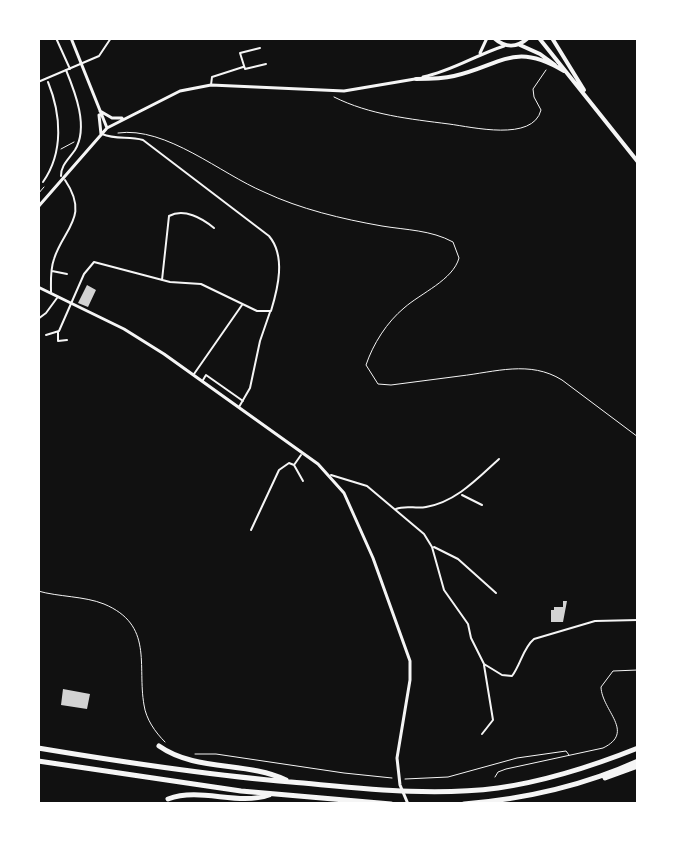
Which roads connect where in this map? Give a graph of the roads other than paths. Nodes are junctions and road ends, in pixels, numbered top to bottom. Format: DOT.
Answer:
graph roads {
  1 [pos="56,38"];
  2 [pos="71,38"];
  3 [pos="111,38"];
  4 [pos="487,38"];
  5 [pos="494,38"];
  6 [pos="528,38"];
  7 [pos="539,38"];
  8 [pos="552,38"];
  9 [pos="505,45"];
  10 [pos="520,45"];
  11 [pos="260,48"];
  12 [pos="480,53"];
  13 [pos="81,64"];
  14 [pos="266,64"];
  15 [pos="244,66"];
  16 [pos="558,68"];
  17 [pos="68,69"];
  18 [pos="566,72"];
  19 [pos="416,79"];
  20 [pos="38,82"];
  21 [pos="48,82"];
  22 [pos="211,85"];
  23 [pos="592,102"];
  24 [pos="100,111"];
  25 [pos="125,118"];
  26 [pos="107,128"];
  27 [pos="101,134"];
  28 [pos="638,162"];
  29 [pos="61,176"];
  30 [pos="65,180"];
  31 [pos="43,182"];
  32 [pos="38,207"];
  33 [pos="214,228"];
  34 [pos="51,271"];
  35 [pos="67,274"];
  36 [pos="162,280"];
  37 [pos="38,287"];
  38 [pos="51,293"];
  39 [pos="57,297"];
  40 [pos="71,303"];
  41 [pos="243,304"];
  42 [pos="271,311"];
  43 [pos="38,319"];
  44 [pos="59,331"];
  45 [pos="46,335"];
  46 [pos="67,340"];
  47 [pos="194,374"];
  48 [pos="202,381"];
  49 [pos="243,401"];
  50 [pos="239,407"];
  51 [pos="302,452"];
  52 [pos="499,459"];
  53 [pos="294,465"];
  54 [pos="330,475"];
  55 [pos="303,481"];
  56 [pos="459,494"];
  57 [pos="482,505"];
  58 [pos="395,510"];
  59 [pos="251,530"];
  60 [pos="432,547"];
  61 [pos="496,593"];
  62 [pos="638,620"];
  63 [pos="484,664"];
  64 [pos="482,734"];
  65 [pos="159,746"];
  66 [pos="38,748"];
  67 [pos="638,748"];
  68 [pos="38,761"];
  69 [pos="638,763"];
  70 [pos="291,782"];
  71 [pos="272,794"];
  72 [pos="168,799"];
  73 [pos="391,804"];
  74 [pos="408,804"];
  75 [pos="464,804"];
  1 -- 17 [label="street"];
  2 -- 13 [label="street"];
  3 -- 13 [label="street"];
  4 -- 12 [label="street"];
  5 -- 9 [label="main road"];
  6 -- 10 [label="main road"];
  7 -- 18 [label="main road"];
  8 -- 23 [label="main road"];
  9 -- 10 [label="main road"];
  9 -- 12 [label="street"];
  10 -- 16 [label="main road"];
  11 -- 15 [label="street"];
  12 -- 19 [label="street"];
  13 -- 17 [label="street"];
  13 -- 24 [label="street"];
  14 -- 15 [label="street"];
  15 -- 22 [label="street"];
  16 -- 18 [label="main road"];
  16 -- 19 [label="main road"];
  17 -- 20 [label="street"];
  17 -- 29 [label="street"];
  18 -- 23 [label="main road"];
  19 -- 22 [label="street"];
  21 -- 31 [label="street"];
  22 -- 25 [label="street"];
  23 -- 28 [label="main road"];
  24 -- 25 [label="street"];
  24 -- 26 [label="street"];
  24 -- 27 [label="street"];
  25 -- 26 [label="street"];
  26 -- 27 [label="street"];
  27 -- 32 [label="street"];
  27 -- 42 [label="street"];
  30 -- 34 [label="street"];
  33 -- 36 [label="street"];
  34 -- 35 [label="street"];
  34 -- 38 [label="street"];
  36 -- 40 [label="street"];
  36 -- 41 [label="street"];
  37 -- 38 [label="street"];
  38 -- 39 [label="street"];
  39 -- 40 [label="street"];
  39 -- 43 [label="street"];
  40 -- 44 [label="street"];
  40 -- 47 [label="street"];
  41 -- 42 [label="street"];
  41 -- 47 [label="street"];
  42 -- 49 [label="street"];
  44 -- 45 [label="street"];
  44 -- 46 [label="street"];
  47 -- 48 [label="street"];
  48 -- 49 [label="street"];
  48 -- 50 [label="street"];
  49 -- 50 [label="street"];
  50 -- 51 [label="street"];
  51 -- 53 [label="street"];
  51 -- 54 [label="street"];
  52 -- 56 [label="street"];
  53 -- 55 [label="street"];
  53 -- 59 [label="street"];
  54 -- 58 [label="street"];
  54 -- 74 [label="street"];
  56 -- 57 [label="street"];
  56 -- 58 [label="street"];
  58 -- 60 [label="street"];
  60 -- 61 [label="street"];
  60 -- 63 [label="street"];
  62 -- 63 [label="street"];
  63 -- 64 [label="street"];
  65 -- 70 [label="highway"];
  66 -- 70 [label="highway"];
  67 -- 70 [label="highway"];
  68 -- 71 [label="highway"];
  69 -- 75 [label="highway"];
  71 -- 72 [label="highway"];
  71 -- 73 [label="highway"];
}
